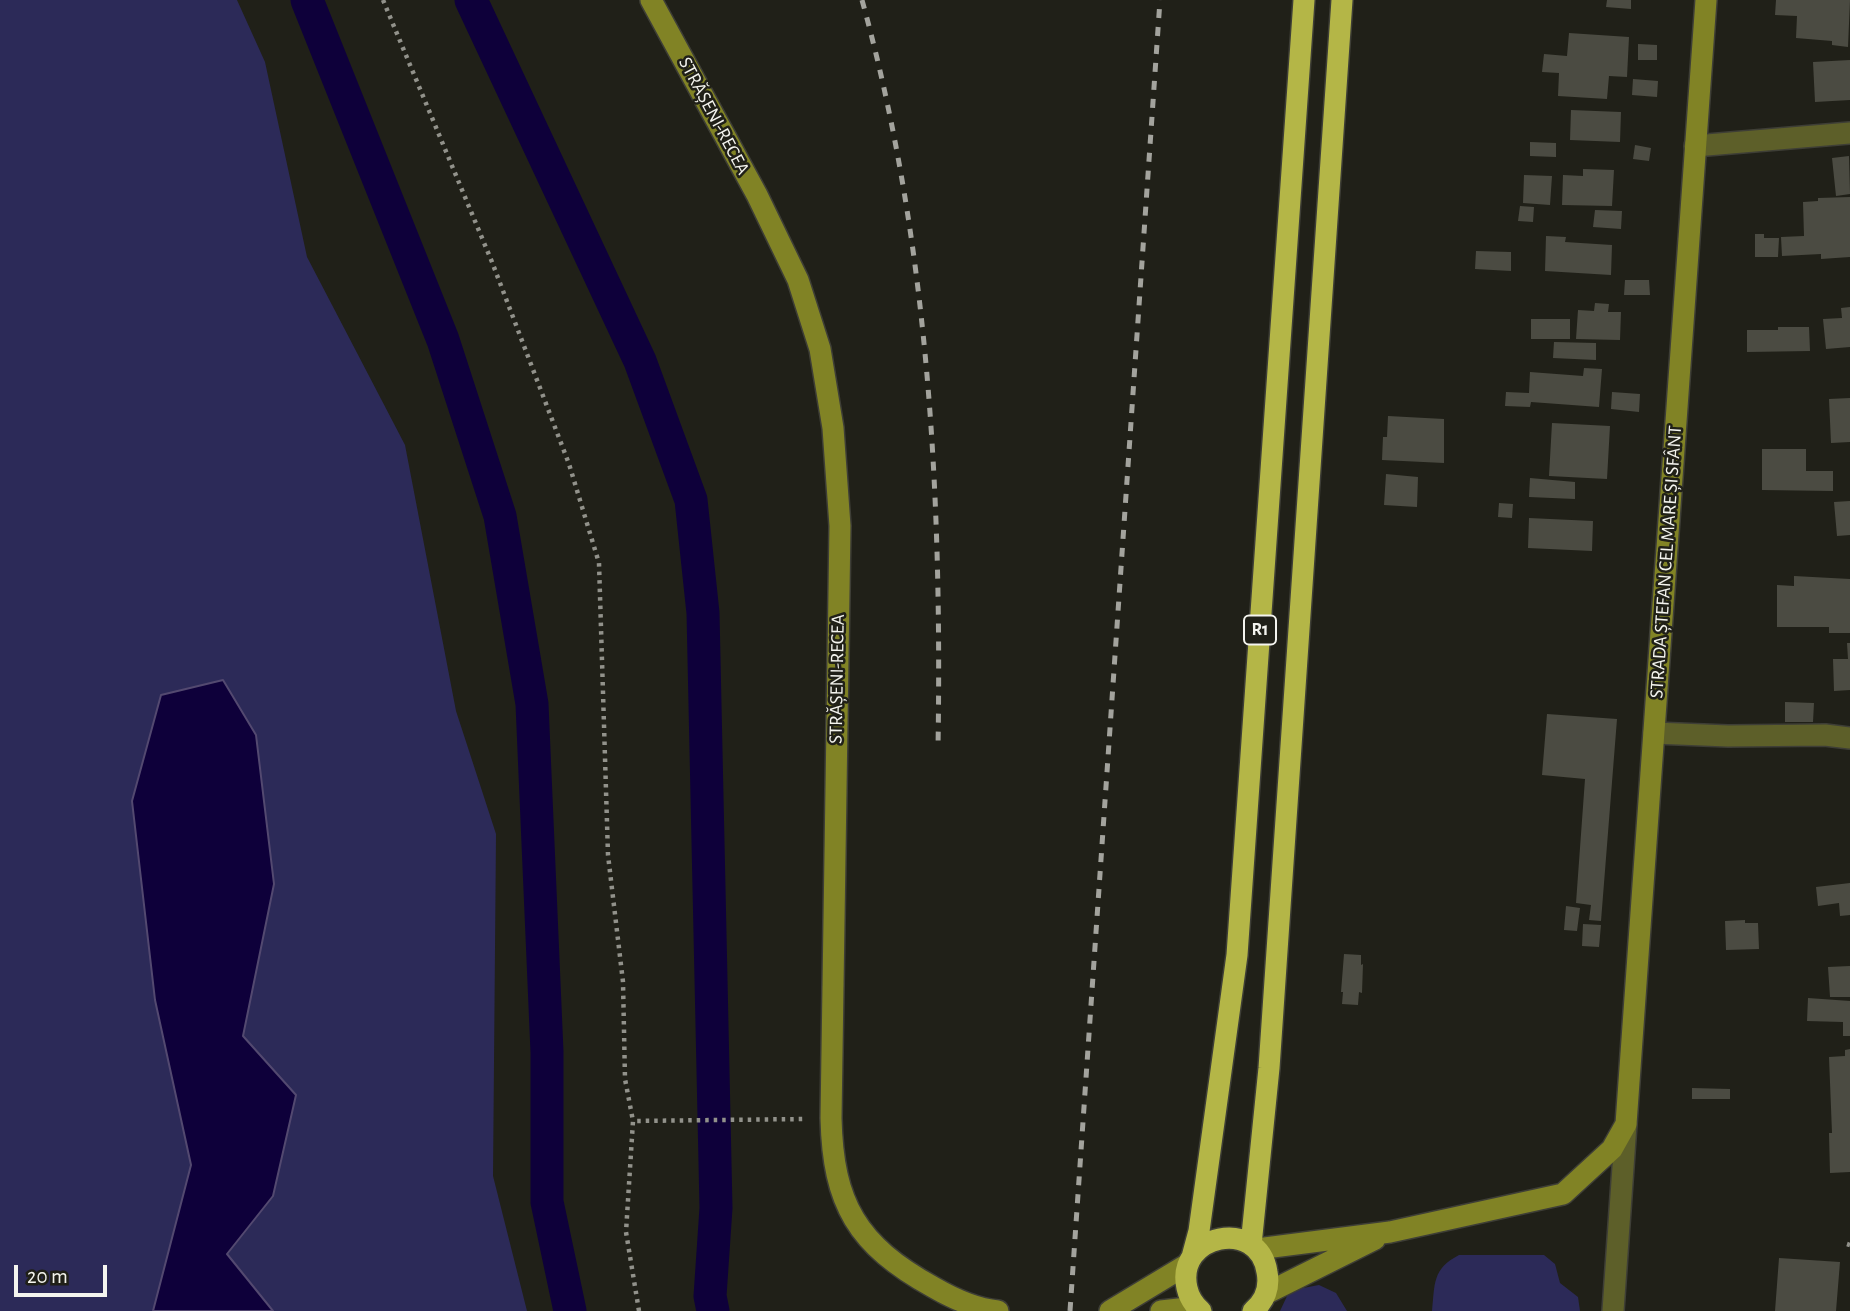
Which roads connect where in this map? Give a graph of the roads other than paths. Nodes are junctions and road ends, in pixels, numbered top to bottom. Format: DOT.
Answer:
graph roads {
  1 [pos="651,0"];
  2 [pos="1304,0"];
  3 [pos="1342,0"];
  4 [pos="1706,0"];
  5 [pos="1850,133"];
  6 [pos="1696,146"];
  7 [pos="1654,733"];
  8 [pos="1850,738"];
  9 [pos="1626,1124"];
  10 [pos="1390,1232"];
  11 [pos="1254,1247"];
  12 [pos="1190,1261"];
  13 [pos="1260,1305"];
  14 [pos="1198,1310"];
  15 [pos="998,1311"];
  16 [pos="1110,1311"];
  17 [pos="1161,1311"];
  18 [pos="1613,1311"];
  1 -- 15 [label="street, STRĂȘENI-RECEA"];
  2 -- 12 [label="highway, R1"];
  3 -- 11 [label="highway, R1"];
  4 -- 6 [label="street, STRADA ȘTEFAN CEL MARE ȘI SFÂNT"];
  5 -- 6 [label="street"];
  6 -- 7 [label="street, STRADA ȘTEFAN CEL MARE ȘI SFÂNT"];
  7 -- 8 [label="street"];
  7 -- 9 [label="street, STRADA ȘTEFAN CEL MARE ȘI SFÂNT"];
  9 -- 10 [label="street, STRADA ȘTEFAN CEL MARE ȘI SFÂNT"];
  9 -- 18 [label="street, STRADA ȘTEFAN CEL MARE ȘI SFÂNT"];
  10 -- 11 [label="street, STRADA ȘTEFAN CEL MARE ȘI SFÂNT"];
  10 -- 13 [label="street, STRADA ȘTEFAN CEL MARE ȘI SFÂNT"];
  11 -- 12 [label="highway"];
  11 -- 13 [label="highway"];
  12 -- 14 [label="highway"];
  12 -- 16 [label="street"];
  14 -- 17 [label="street"];
}
